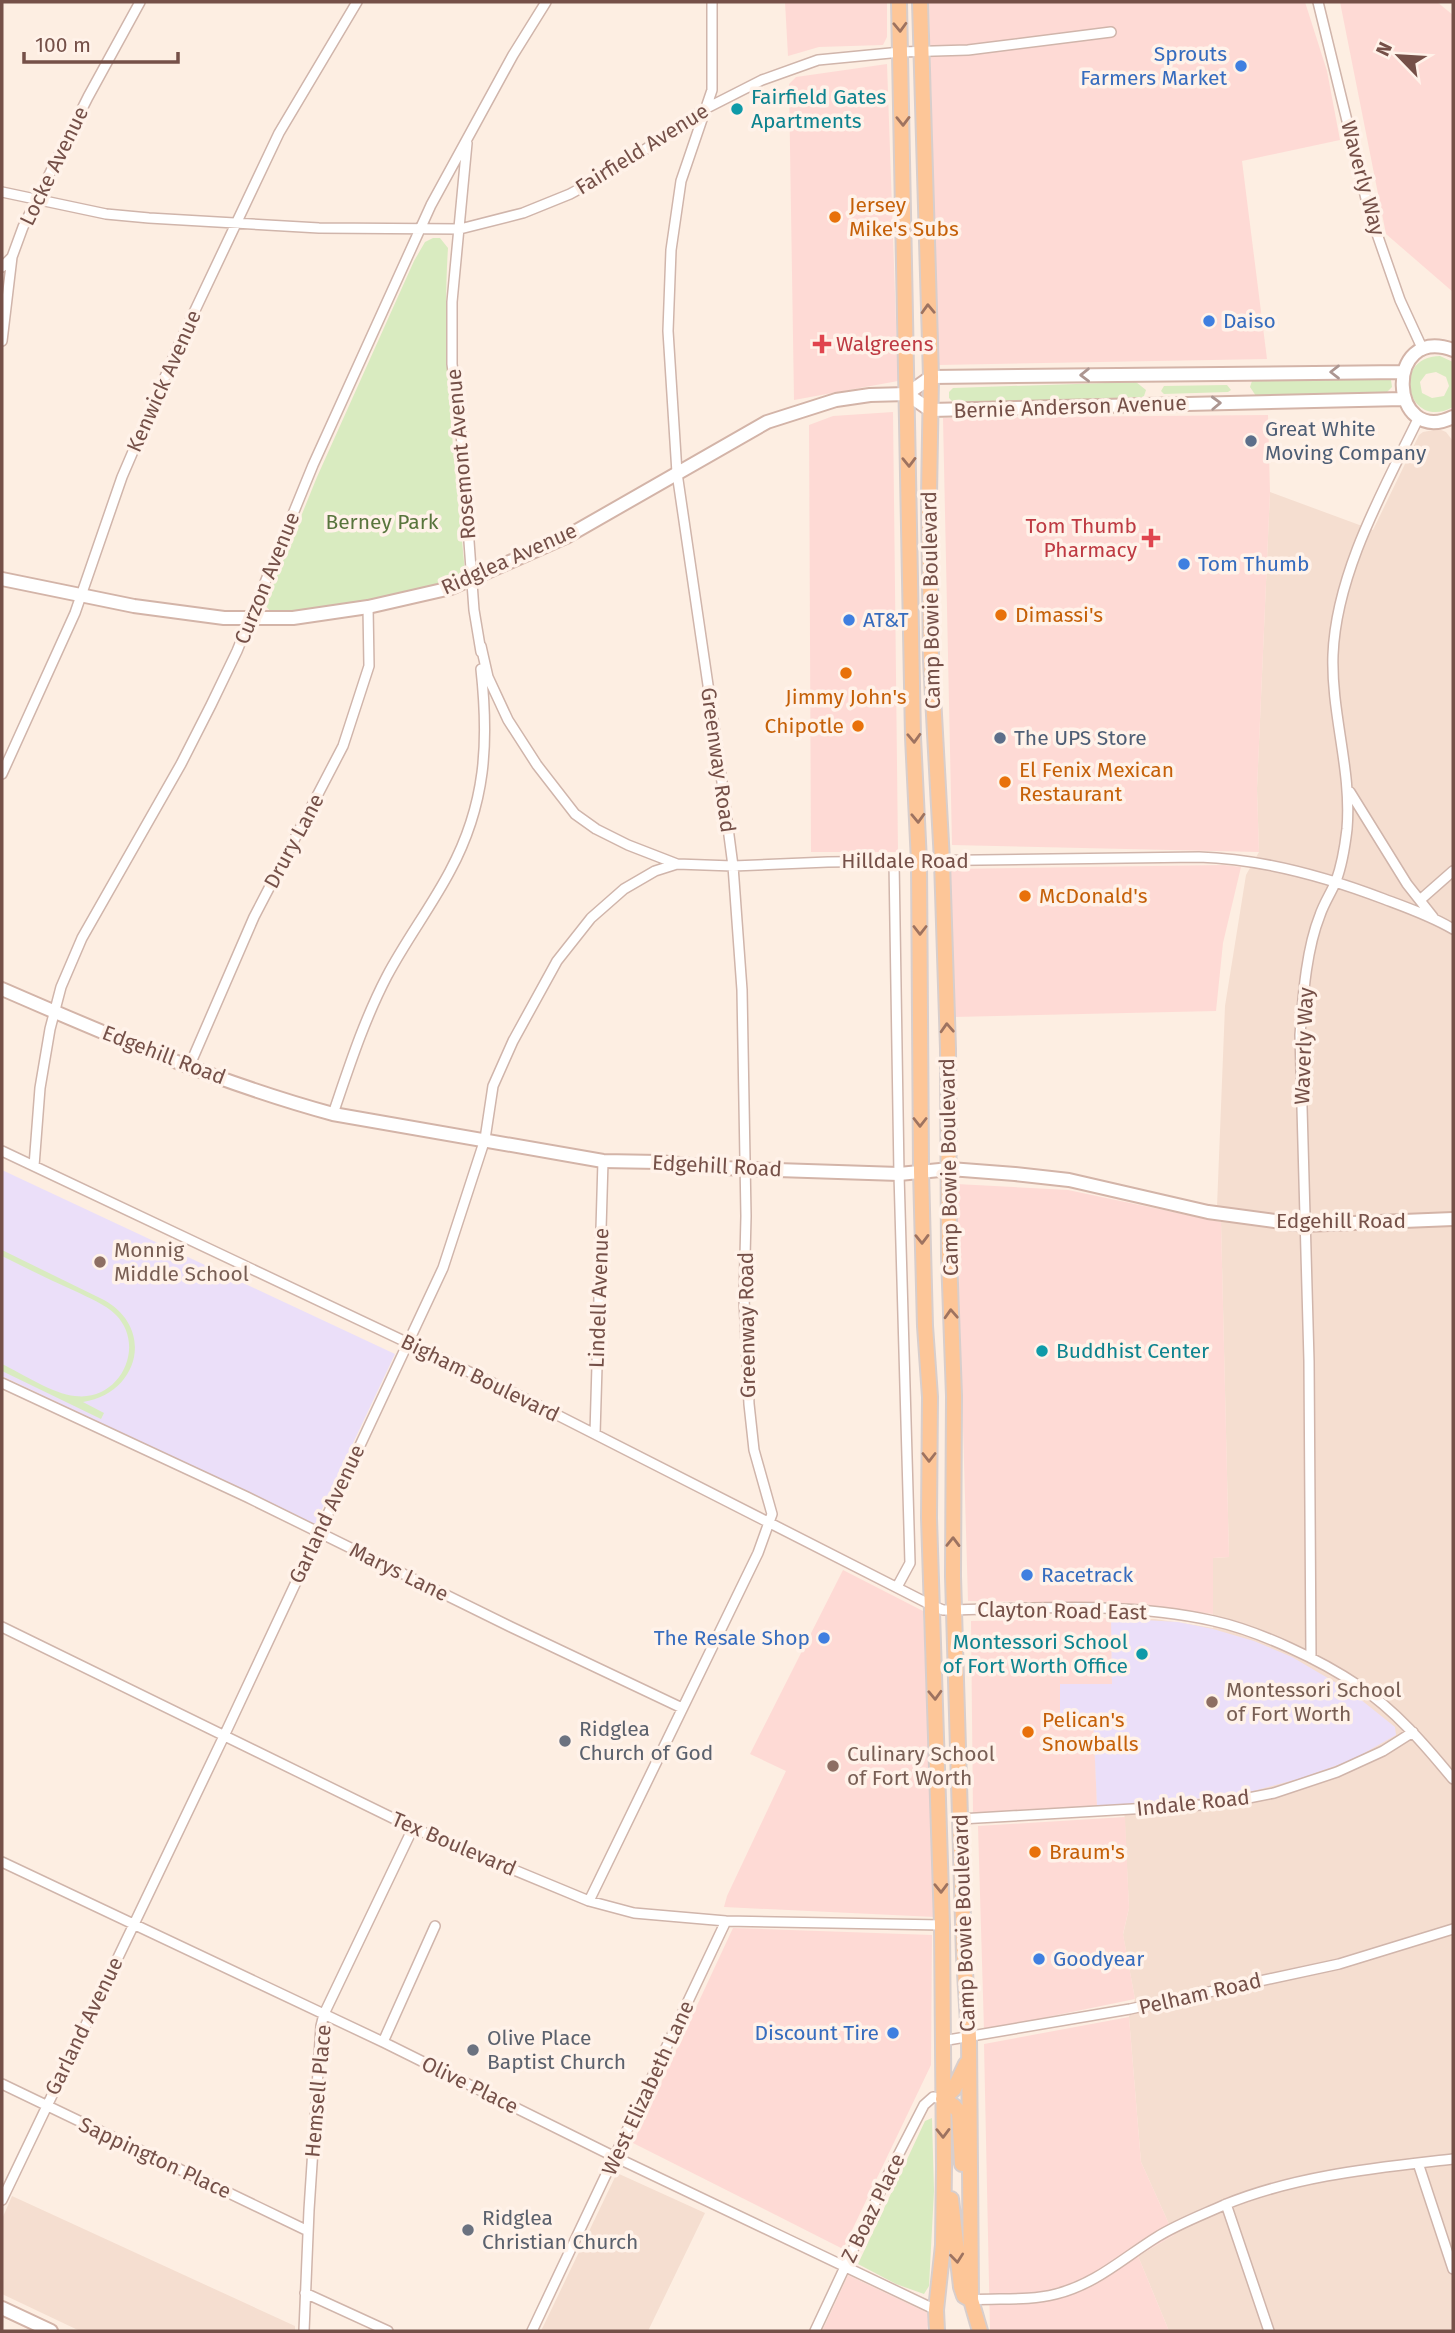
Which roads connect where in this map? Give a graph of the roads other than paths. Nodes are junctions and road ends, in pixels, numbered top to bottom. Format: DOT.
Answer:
graph roads {
  1 [pos="140,2"];
  2 [pos="357,2"];
  3 [pos="546,2"];
  4 [pos="712,2"];
  5 [pos="900,2"];
  6 [pos="920,2"];
  7 [pos="1318,2"];
  8 [pos="1111,32"];
  9 [pos="901,52"];
  10 [pos="923,52"];
  11 [pos="705,109"];
  12 [pos="468,138"];
  13 [pos="2,192"];
  14 [pos="38,200"];
  15 [pos="236,223"];
  16 [pos="460,229"];
  17 [pos="420,230"];
  18 [pos="12,257"];
  19 [pos="2,267"];
  20 [pos="2,341"];
  21 [pos="1423,350"];
  22 [pos="1453,350"];
  23 [pos="1403,372"];
  24 [pos="930,377"];
  25 [pos="908,394"];
  26 [pos="1404,399"];
  27 [pos="930,410"];
  28 [pos="1419,417"];
  29 [pos="1452,420"];
  30 [pos="677,473"];
  31 [pos="2,579"];
  32 [pos="472,579"];
  33 [pos="81,596"];
  34 [pos="911,601"];
  35 [pos="368,607"];
  36 [pos="250,618"];
  37 [pos="481,646"];
  38 [pos="931,660"];
  39 [pos="2,774"];
  40 [pos="1349,790"];
  41 [pos="894,861"];
  42 [pos="942,861"];
  43 [pos="919,862"];
  44 [pos="677,864"];
  45 [pos="733,866"];
  46 [pos="1453,871"];
  47 [pos="1336,881"];
  48 [pos="1420,901"];
  49 [pos="1433,917"];
  50 [pos="1453,929"];
  51 [pos="2,989"];
  52 [pos="54,1012"];
  53 [pos="189,1067"];
  54 [pos="333,1114"];
  55 [pos="485,1139"];
  56 [pos="2,1151"];
  57 [pos="603,1161"];
  58 [pos="34,1166"];
  59 [pos="745,1169"];
  60 [pos="950,1169"];
  61 [pos="921,1171"];
  62 [pos="899,1174"];
  63 [pos="1453,1219"];
  64 [pos="1304,1224"];
  65 [pos="407,1342"];
  66 [pos="2,1383"];
  67 [pos="954,1396"];
  68 [pos="929,1397"];
  69 [pos="595,1434"];
  70 [pos="770,1522"];
  71 [pos="319,1532"];
  72 [pos="897,1587"];
  73 [pos="933,1606"];
  74 [pos="954,1610"];
  75 [pos="2,1627"];
  76 [pos="1311,1658"];
  77 [pos="682,1708"];
  78 [pos="1413,1732"];
  79 [pos="223,1736"];
  80 [pos="1453,1779"];
  81 [pos="960,1819"];
  82 [pos="940,1820"];
  83 [pos="412,1828"];
  84 [pos="2,1862"];
  85 [pos="589,1901"];
  86 [pos="726,1921"];
  87 [pos="134,1924"];
  88 [pos="964,1924"];
  89 [pos="942,1925"];
  90 [pos="435,1926"];
  91 [pos="1453,1929"];
  92 [pos="324,2014"];
  93 [pos="969,2038"];
  94 [pos="942,2041"];
  95 [pos="383,2042"];
  96 [pos="969,2057"];
  97 [pos="2,2084"];
  98 [pos="943,2099"];
  99 [pos="46,2106"];
  100 [pos="615,2157"];
  101 [pos="1453,2159"];
  102 [pos="1418,2163"];
  103 [pos="944,2167"];
  104 [pos="971,2198"];
  105 [pos="2,2200"];
  106 [pos="1226,2204"];
  107 [pos="308,2231"];
  108 [pos="845,2266"];
  109 [pos="1453,2269"];
  110 [pos="305,2293"];
  111 [pos="971,2300"];
  112 [pos="2,2308"];
  113 [pos="936,2310"];
  114 [pos="51,2331"];
  115 [pos="304,2331"];
  116 [pos="388,2331"];
  117 [pos="532,2331"];
  118 [pos="815,2331"];
  119 [pos="935,2331"];
  120 [pos="970,2331"];
  121 [pos="980,2331"];
  122 [pos="1269,2331"];
  1 -- 14 [label="street, Locke Avenue"];
  2 -- 15 [label="street, Kenwick Avenue"];
  3 -- 12 [label="street, Curzon Avenue"];
  4 -- 11 [label="street, Greenway Road"];
  5 -- 9 [label="main road, Camp Bowie Boulevard, one-way"];
  6 -- 10 [label="main road, Camp Bowie Boulevard"];
  7 -- 21 [label="street, Waverly Way"];
  8 -- 10 [label="street, Fairfield Avenue"];
  9 -- 10 [label="street, Fairfield Avenue"];
  9 -- 11 [label="street, Fairfield Avenue"];
  9 -- 25 [label="main road, Camp Bowie Boulevard, one-way"];
  24 -- 10 [label="main road, Camp Bowie Boulevard, one-way"];
  11 -- 16 [label="street, Fairfield Avenue"];
  11 -- 30 [label="street, Greenway Road"];
  12 -- 16 [label="street, Rosemont Avenue"];
  12 -- 17 [label="street, Curzon Avenue"];
  13 -- 14 [label="street, Fairfield Avenue"];
  14 -- 15 [label="street, Fairfield Avenue"];
  14 -- 18 [label="street, Locke Avenue"];
  15 -- 17 [label="street, Fairfield Avenue"];
  15 -- 33 [label="street, Kenwick Avenue"];
  16 -- 17 [label="street, Fairfield Avenue"];
  16 -- 32 [label="street, Rosemont Avenue"];
  17 -- 36 [label="street, Curzon Avenue"];
  18 -- 19 [label="street"];
  18 -- 20 [label="street, Locke Avenue"];
  21 -- 22 [label="street"];
  21 -- 23 [label="street"];
  23 -- 24 [label="street, Bernie Anderson Avenue, one-way"];
  23 -- 26 [label="street"];
  24 -- 25 [label="street, Bernie Anderson Avenue"];
  24 -- 27 [label="main road, Camp Bowie Boulevard"];
  25 -- 27 [label="street, Bernie Anderson Avenue"];
  25 -- 30 [label="street, Ridglea Avenue"];
  25 -- 34 [label="main road, Camp Bowie Boulevard, one-way"];
  27 -- 26 [label="street, Bernie Anderson Avenue, one-way"];
  26 -- 28 [label="street"];
  27 -- 38 [label="main road, Camp Bowie Boulevard"];
  28 -- 29 [label="street"];
  28 -- 40 [label="street, Waverly Way"];
  30 -- 32 [label="street, Ridglea Avenue"];
  30 -- 45 [label="street, Greenway Road"];
  31 -- 33 [label="street, Ridglea Avenue"];
  32 -- 35 [label="street, Ridglea Avenue"];
  32 -- 37 [label="street, Rosemont Avenue"];
  33 -- 36 [label="street, Ridglea Avenue"];
  33 -- 39 [label="street, Kenwick Avenue"];
  34 -- 38 [label="main road"];
  34 -- 43 [label="main road, Camp Bowie Boulevard, one-way"];
  35 -- 36 [label="street, Ridglea Avenue"];
  35 -- 53 [label="street, Drury Lane"];
  36 -- 52 [label="street, Curzon Avenue"];
  37 -- 44 [label="street, Hilldale Road"];
  37 -- 54 [label="street, Rosemont Avenue"];
  38 -- 42 [label="main road, Camp Bowie Boulevard"];
  40 -- 47 [label="street, Waverly Way"];
  40 -- 48 [label="street, Hilldale Road"];
  41 -- 43 [label="street, Hilldale Road"];
  41 -- 45 [label="street, Hilldale Road"];
  41 -- 62 [label="street"];
  42 -- 43 [label="street, Hilldale Road"];
  42 -- 47 [label="street, Hilldale Road"];
  60 -- 42 [label="main road, Camp Bowie Boulevard, one-way"];
  43 -- 61 [label="main road, Camp Bowie Boulevard, one-way"];
  44 -- 45 [label="street, Hilldale Road"];
  44 -- 55 [label="street, Garland Avenue"];
  45 -- 59 [label="street, Greenway Road"];
  46 -- 48 [label="street"];
  47 -- 49 [label="street, Hilldale Road"];
  47 -- 64 [label="street, Waverly Way"];
  48 -- 49 [label="street, Hilldale Road"];
  49 -- 50 [label="street, Hilldale Road"];
  51 -- 52 [label="street, Edgehill Road"];
  52 -- 53 [label="street, Edgehill Road"];
  52 -- 58 [label="street, Curzon Avenue"];
  53 -- 54 [label="street, Edgehill Road"];
  54 -- 55 [label="street, Edgehill Road"];
  55 -- 57 [label="street, Edgehill Road"];
  55 -- 65 [label="street, Garland Avenue"];
  56 -- 58 [label="street, Bigham Boulevard"];
  57 -- 59 [label="street, Edgehill Road"];
  57 -- 69 [label="street, Lindell Avenue"];
  58 -- 65 [label="street, Bigham Boulevard"];
  59 -- 62 [label="street, Edgehill Road"];
  59 -- 70 [label="street, Greenway Road"];
  60 -- 61 [label="street, Edgehill Road"];
  60 -- 64 [label="street, Edgehill Road"];
  67 -- 60 [label="main road, Camp Bowie Boulevard, one-way"];
  61 -- 62 [label="street, Edgehill Road"];
  61 -- 68 [label="main road, Camp Bowie Boulevard, one-way"];
  62 -- 72 [label="street"];
  63 -- 64 [label="street, Edgehill Road"];
  64 -- 76 [label="street, Waverly Way"];
  65 -- 69 [label="street, Bigham Boulevard"];
  65 -- 71 [label="street, Garland Avenue"];
  66 -- 71 [label="street, Marys Lane"];
  67 -- 68 [label="main road"];
  74 -- 67 [label="main road, Camp Bowie Boulevard, one-way"];
  68 -- 73 [label="main road, Camp Bowie Boulevard, one-way"];
  69 -- 70 [label="street, Bigham Boulevard"];
  70 -- 72 [label="street, Bigham Boulevard"];
  70 -- 77 [label="street"];
  71 -- 77 [label="street, Marys Lane"];
  71 -- 79 [label="street, Garland Avenue"];
  72 -- 73 [label="street, Bigham Boulevard"];
  73 -- 74 [label="street, Bigham Boulevard"];
  73 -- 82 [label="main road, Camp Bowie Boulevard, one-way"];
  74 -- 76 [label="street, Clayton Road East"];
  74 -- 81 [label="main road, Camp Bowie Boulevard"];
  75 -- 79 [label="street, Tex Boulevard"];
  76 -- 78 [label="street, Clayton Road East"];
  77 -- 85 [label="street"];
  78 -- 80 [label="street, Clayton Road East"];
  78 -- 81 [label="street, Indale Road"];
  79 -- 83 [label="street, Tex Boulevard"];
  79 -- 87 [label="street, Garland Avenue"];
  81 -- 82 [label="main road"];
  81 -- 88 [label="main road, Camp Bowie Boulevard"];
  82 -- 89 [label="main road, Camp Bowie Boulevard, one-way"];
  83 -- 85 [label="street, Tex Boulevard"];
  83 -- 92 [label="street, Hemsell Place"];
  84 -- 87 [label="street, Olive Place"];
  85 -- 86 [label="street, Tex Boulevard"];
  86 -- 89 [label="street, Tex Boulevard"];
  86 -- 100 [label="street, West Elizabeth Lane"];
  87 -- 92 [label="street, Olive Place"];
  87 -- 99 [label="street, Garland Avenue"];
  88 -- 89 [label="main road"];
  88 -- 93 [label="main road, Camp Bowie Boulevard"];
  89 -- 94 [label="main road, Camp Bowie Boulevard"];
  90 -- 95 [label="street"];
  91 -- 93 [label="street, Pelham Road"];
  92 -- 95 [label="street, Olive Place"];
  92 -- 107 [label="street, Hemsell Place"];
  93 -- 94 [label="street, Pelham Road"];
  93 -- 96 [label="main road, Camp Bowie Boulevard"];
  94 -- 98 [label="main road, Camp Bowie Boulevard"];
  95 -- 100 [label="street, Olive Place"];
  96 -- 98 [label="main road"];
  96 -- 104 [label="main road, Camp Bowie Boulevard"];
  97 -- 99 [label="street, Sappington Place"];
  98 -- 103 [label="main road, Camp Bowie Boulevard, one-way"];
  98 -- 104 [label="main road"];
  98 -- 108 [label="street, Z Boaz Place"];
  99 -- 105 [label="street, Garland Avenue"];
  99 -- 107 [label="street, Sappington Place"];
  100 -- 108 [label="street, Olive Place"];
  100 -- 117 [label="street, West Elizabeth Lane"];
  101 -- 102 [label="street"];
  102 -- 106 [label="street"];
  102 -- 109 [label="street"];
  103 -- 111 [label="main road, one-way"];
  103 -- 113 [label="main road, Camp Bowie Boulevard"];
  104 -- 111 [label="main road, Camp Bowie Boulevard"];
  106 -- 111 [label="street"];
  106 -- 122 [label="street"];
  107 -- 110 [label="street, Hemsell Place"];
  108 -- 113 [label="street, Olive Place"];
  108 -- 118 [label="street, Z Boaz Place"];
  110 -- 115 [label="street, Hemsell Place"];
  110 -- 116 [label="street"];
  111 -- 120 [label="main road"];
  111 -- 121 [label="main road, Camp Bowie Boulevard"];
  112 -- 114 [label="street"];
  113 -- 119 [label="main road, Camp Bowie Boulevard"];
}
